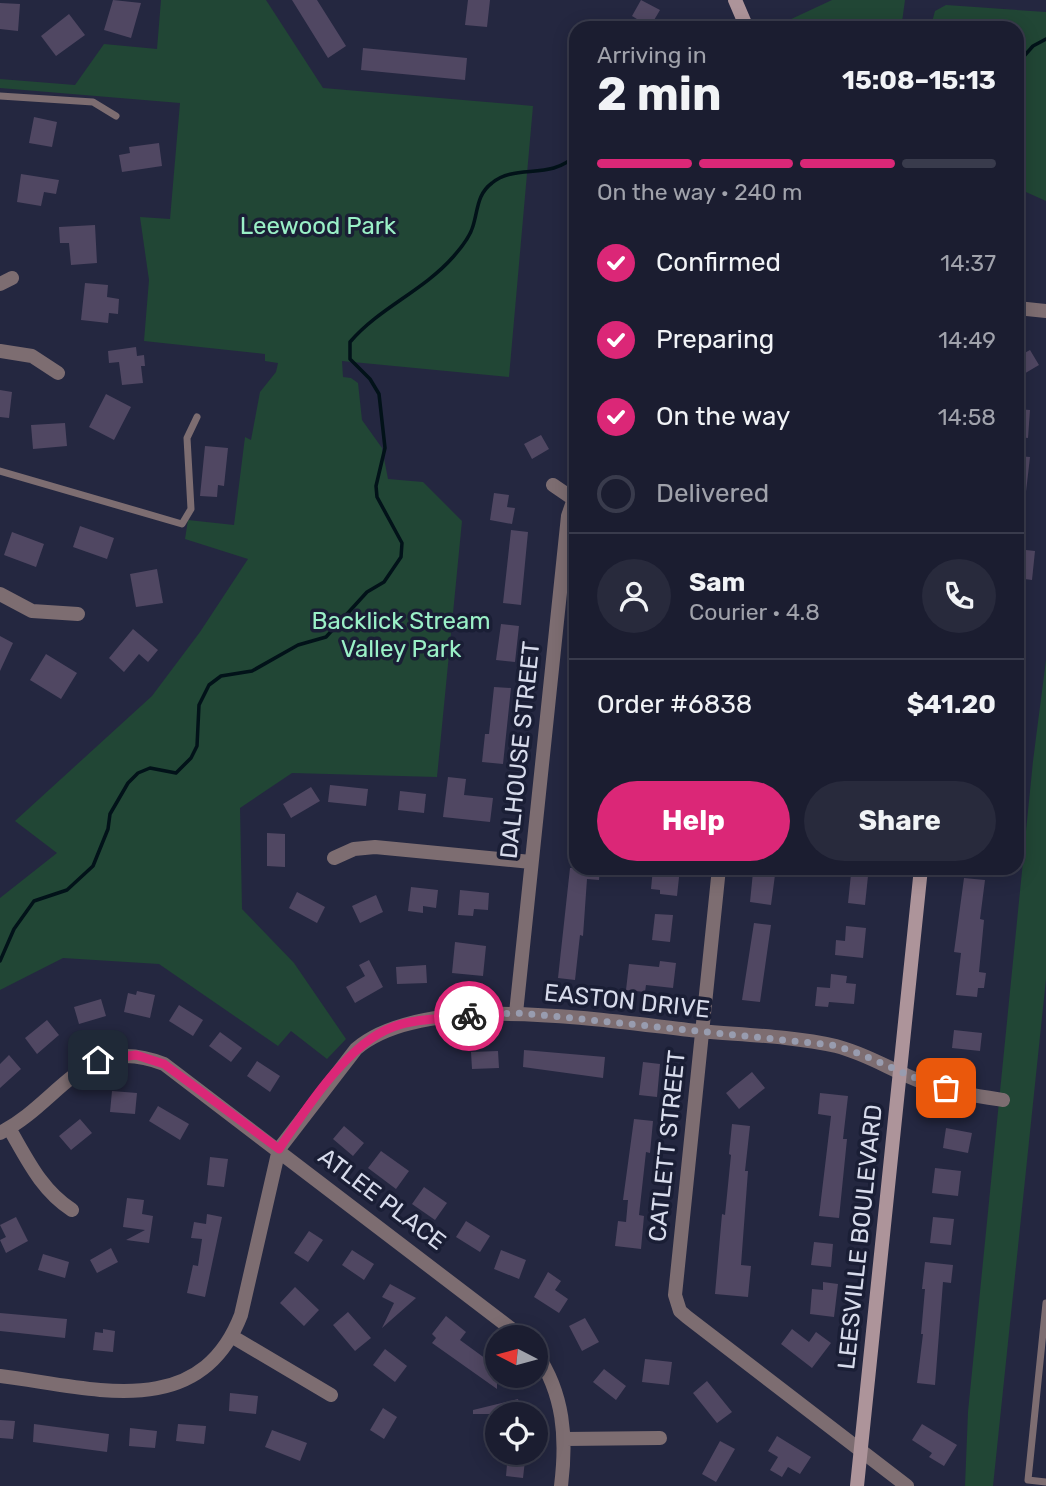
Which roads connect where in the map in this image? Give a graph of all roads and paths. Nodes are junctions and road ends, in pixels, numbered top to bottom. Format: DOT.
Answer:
graph roads {
  1 [pos="735,0"];
  2 [pos="744,21"];
  3 [pos="0,96"];
  4 [pos="116,116"];
  5 [pos="1024,308"];
  6 [pos="1046,310"];
  7 [pos="0,351"];
  8 [pos="58,373"];
  9 [pos="197,417"];
  10 [pos="0,471"];
  11 [pos="553,485"];
  12 [pos="569,493"];
  13 [pos="569,513"];
  14 [pos="0,594"];
  15 [pos="78,614"];
  16 [pos="334,858"];
  17 [pos="531,862"];
  18 [pos="718,875"];
  19 [pos="920,875"];
  20 [pos="516,1013"];
  21 [pos="702,1031"];
  22 [pos="900,1071"];
  23 [pos="1003,1100"];
  24 [pos="5,1131"];
  25 [pos="279,1149"];
  26 [pos="72,1210"];
  27 [pos="1046,1303"];
  28 [pos="506,1325"];
  29 [pos="233,1337"];
  30 [pos="0,1376"];
  31 [pos="548,1376"];
  32 [pos="331,1395"];
  33 [pos="660,1438"];
  34 [pos="565,1439"];
  35 [pos="861,1451"];
  36 [pos="1046,1482"];
  37 [pos="561,1486"];
  38 [pos="857,1486"];
  39 [pos="907,1486"];
  1 -- 2 [label="street"];
  3 -- 4 [label="lane"];
  5 -- 6 [label="street"];
  7 -- 8 [label="street"];
  9 -- 10 [label="lane"];
  11 -- 12 [label="street"];
  13 -- 17 [label="street, DALHOUSE STREET"];
  14 -- 15 [label="street"];
  16 -- 17 [label="street"];
  17 -- 20 [label="street, DALHOUSE STREET"];
  18 -- 21 [label="street, CATLETT STREET"];
  19 -- 22 [label="street, LEESVILLE BOULEVARD"];
  20 -- 21 [label="street, EASTON DRIVE"];
  20 -- 25 [label="street, EASTON DRIVE"];
  21 -- 22 [label="street, EASTON DRIVE"];
  21 -- 35 [label="street, CATLETT STREET"];
  22 -- 23 [label="street, EASTON DRIVE"];
  22 -- 35 [label="street, LEESVILLE BOULEVARD"];
  24 -- 25 [label="street, ATLEE PLACE"];
  24 -- 26 [label="street"];
  25 -- 28 [label="street, ATLEE PLACE"];
  25 -- 29 [label="street, EASTON DRIVE"];
  27 -- 36 [label="lane"];
  29 -- 30 [label="street, EASTON DRIVE"];
  29 -- 32 [label="street"];
  31 -- 34 [label="street"];
  33 -- 34 [label="street"];
  34 -- 37 [label="street"];
  35 -- 38 [label="street, LEESVILLE BOULEVARD"];
  35 -- 39 [label="street"];
}
